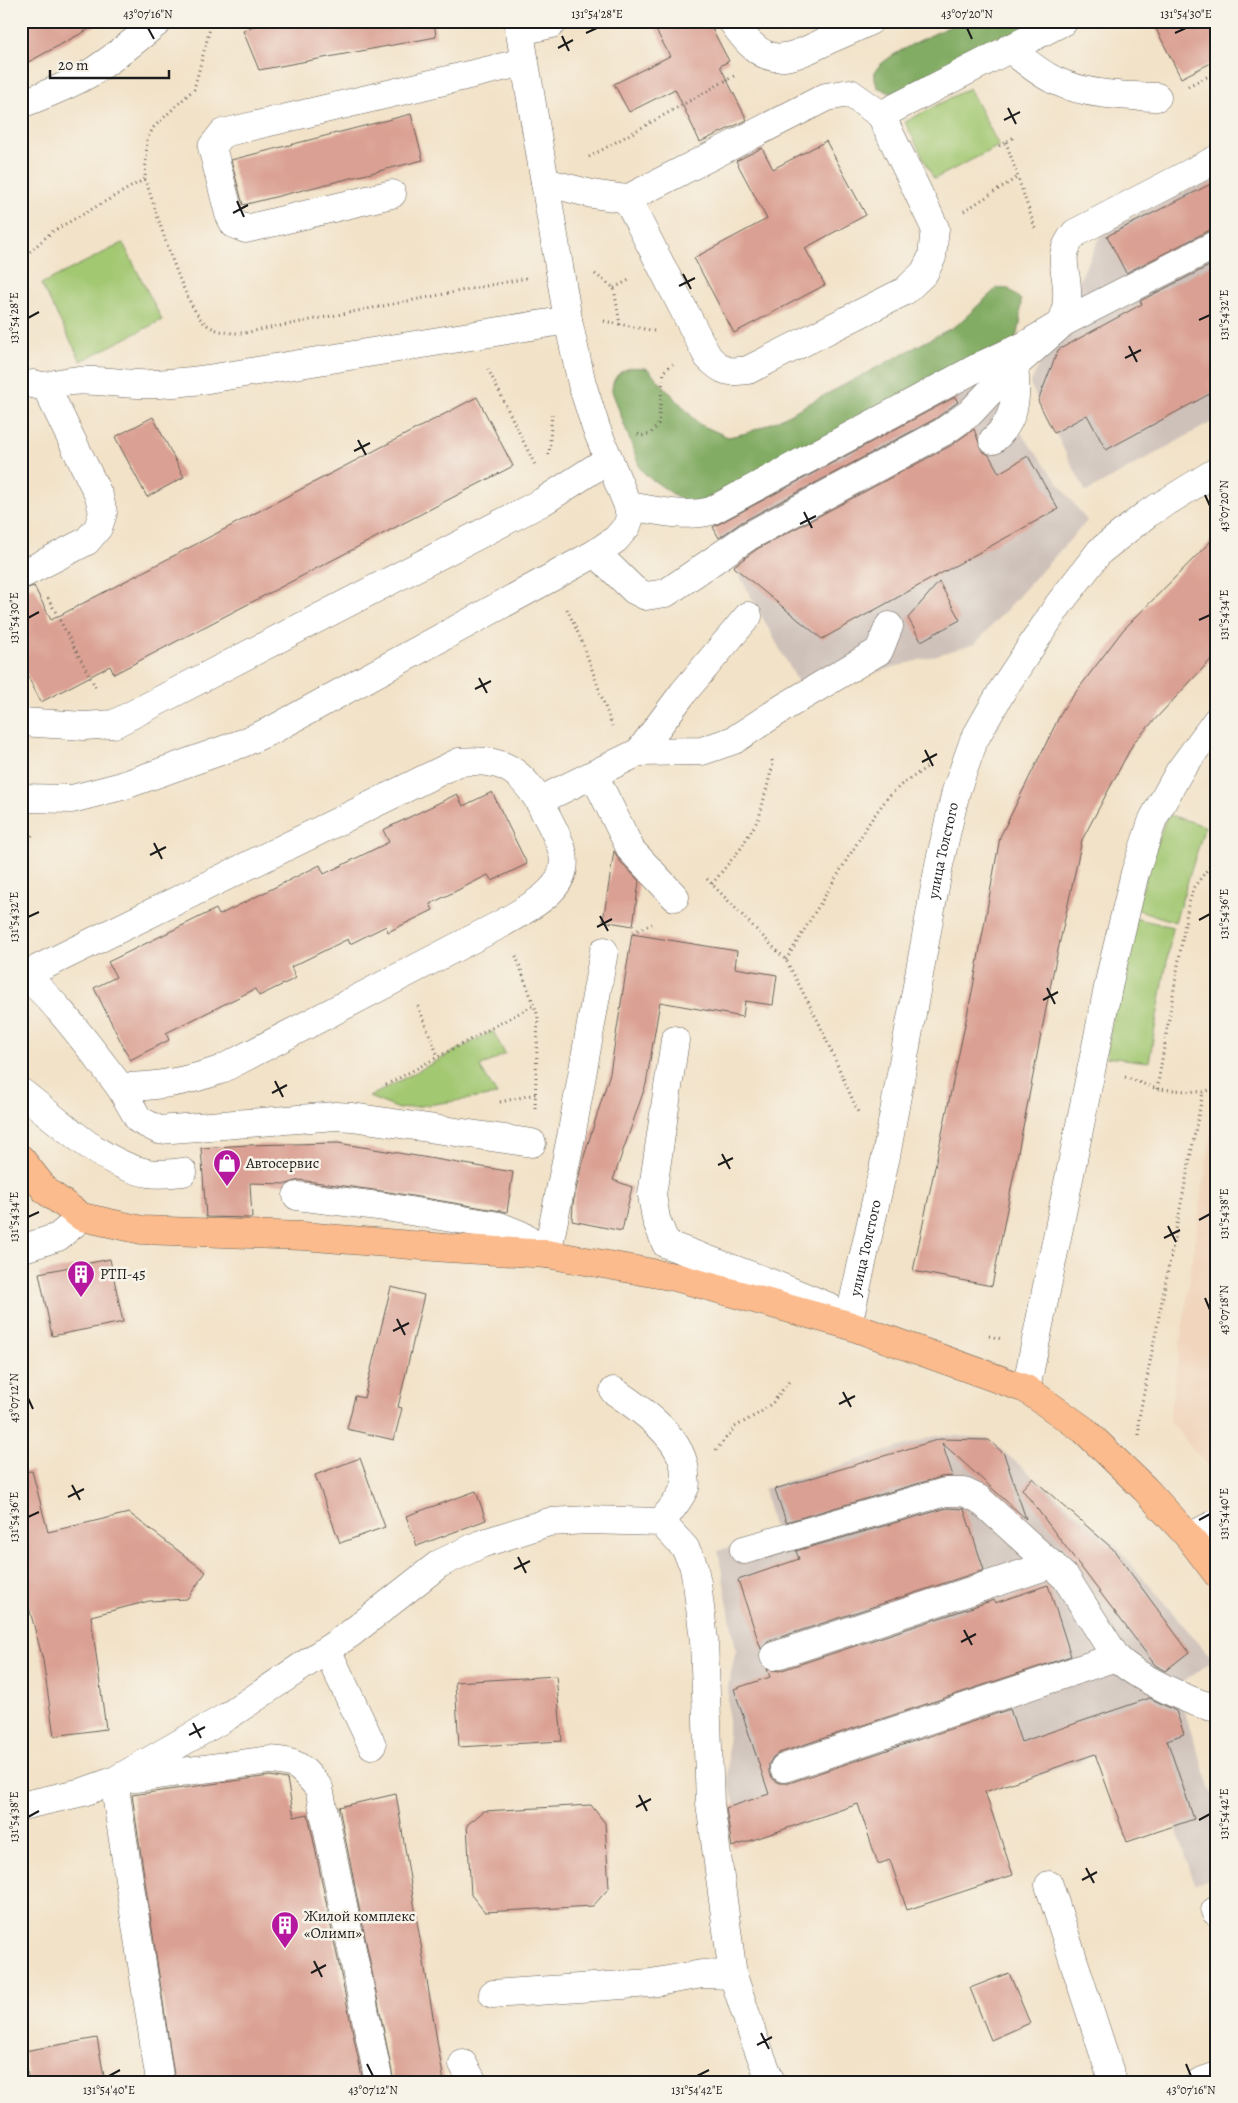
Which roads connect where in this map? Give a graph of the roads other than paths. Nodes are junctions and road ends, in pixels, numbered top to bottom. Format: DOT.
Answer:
graph roads {
  1 [pos="160,21"];
  2 [pos="554,21"];
  3 [pos="732,21"];
  4 [pos="870,21"];
  5 [pos="1064,21"];
  6 [pos="519,26"];
  7 [pos="1009,48"];
  8 [pos="524,62"];
  9 [pos="1158,97"];
  10 [pos="21,104"];
  11 [pos="880,115"];
  12 [pos="1217,159"];
  13 [pos="545,182"];
  14 [pos="392,194"];
  15 [pos="627,199"];
  16 [pos="1217,244"];
  17 [pos="568,320"];
  18 [pos="1064,322"];
  19 [pos="1014,366"];
  20 [pos="993,440"];
  21 [pos="609,459"];
  22 [pos="1217,471"];
  23 [pos="628,506"];
  24 [pos="596,553"];
  25 [pos="27,572"];
  26 [pos="748,616"];
  27 [pos="889,626"];
  28 [pos="1217,720"];
  29 [pos="21,722"];
  30 [pos="639,752"];
  31 [pos="594,775"];
  32 [pos="21,798"];
  33 [pos="539,801"];
  34 [pos="675,897"];
  35 [pos="604,952"];
  36 [pos="22,976"];
  37 [pos="675,1040"];
  38 [pos="120,1087"];
  39 [pos="21,1092"];
  40 [pos="532,1144"];
  41 [pos="21,1159"];
  42 [pos="183,1172"];
  43 [pos="297,1196"];
  44 [pos="82,1217"];
  45 [pos="21,1249"];
  46 [pos="547,1254"];
  47 [pos="848,1325"];
  48 [pos="1026,1389"];
  49 [pos="614,1392"];
  50 [pos="661,1522"];
  51 [pos="1217,1523"];
  52 [pos="1189,1537"];
  53 [pos="744,1550"];
  54 [pos="1052,1564"];
  55 [pos="1217,1574"];
  56 [pos="327,1650"];
  57 [pos="774,1656"];
  58 [pos="1116,1657"];
  59 [pos="1215,1714"];
  60 [pos="372,1745"];
  61 [pos="784,1768"];
  62 [pos="114,1781"];
  63 [pos="29,1805"];
  64 [pos="21,1829"];
  65 [pos="1049,1885"];
  66 [pos="733,1975"];
  67 [pos="493,1994"];
  68 [pos="1217,2076"];
  69 [pos="160,2082"];
  70 [pos="378,2082"];
  71 [pos="771,2082"];
  72 [pos="1113,2082"];
  73 [pos="1200,2082"];
  1 -- 10 [label="street"];
  2 -- 6 [label="street"];
  3 -- 4 [label="street"];
  5 -- 7 [label="street"];
  6 -- 8 [label="street"];
  7 -- 9 [label="street"];
  7 -- 11 [label="street"];
  8 -- 13 [label="street"];
  8 -- 14 [label="street"];
  11 -- 15 [label="street"];
  11 -- 15 [label="street"];
  12 -- 18 [label="street"];
  13 -- 15 [label="street"];
  13 -- 17 [label="street"];
  16 -- 18 [label="street"];
  17 -- 21 [label="street"];
  17 -- 25 [label="street"];
  18 -- 19 [label="street"];
  18 -- 23 [label="street"];
  19 -- 20 [label="street"];
  19 -- 24 [label="street"];
  21 -- 23 [label="street"];
  21 -- 29 [label="street"];
  22 -- 47 [label="street, улица Толстого"];
  23 -- 24 [label="street"];
  24 -- 32 [label="street"];
  26 -- 30 [label="street"];
  27 -- 30 [label="street"];
  28 -- 48 [label="street"];
  30 -- 31 [label="street"];
  31 -- 33 [label="street"];
  31 -- 34 [label="street"];
  33 -- 36 [label="street"];
  33 -- 38 [label="street"];
  35 -- 46 [label="street"];
  36 -- 38 [label="street"];
  37 -- 47 [label="street"];
  38 -- 40 [label="street"];
  39 -- 42 [label="street"];
  41 -- 44 [label="main road"];
  43 -- 46 [label="street"];
  44 -- 45 [label="street"];
  44 -- 46 [label="main road"];
  46 -- 47 [label="main road"];
  47 -- 48 [label="main road"];
  48 -- 52 [label="main road"];
  49 -- 50 [label="street"];
  50 -- 56 [label="street"];
  50 -- 66 [label="street"];
  51 -- 52 [label="street"];
  52 -- 55 [label="main road"];
  53 -- 54 [label="street"];
  54 -- 57 [label="street"];
  54 -- 58 [label="street"];
  56 -- 60 [label="street"];
  56 -- 62 [label="street"];
  58 -- 59 [label="street"];
  58 -- 61 [label="street"];
  62 -- 63 [label="street"];
  62 -- 69 [label="street"];
  62 -- 70 [label="street"];
  63 -- 64 [label="street"];
  65 -- 72 [label="street"];
  66 -- 67 [label="street"];
  66 -- 71 [label="street"];
  68 -- 73 [label="street"];
}
